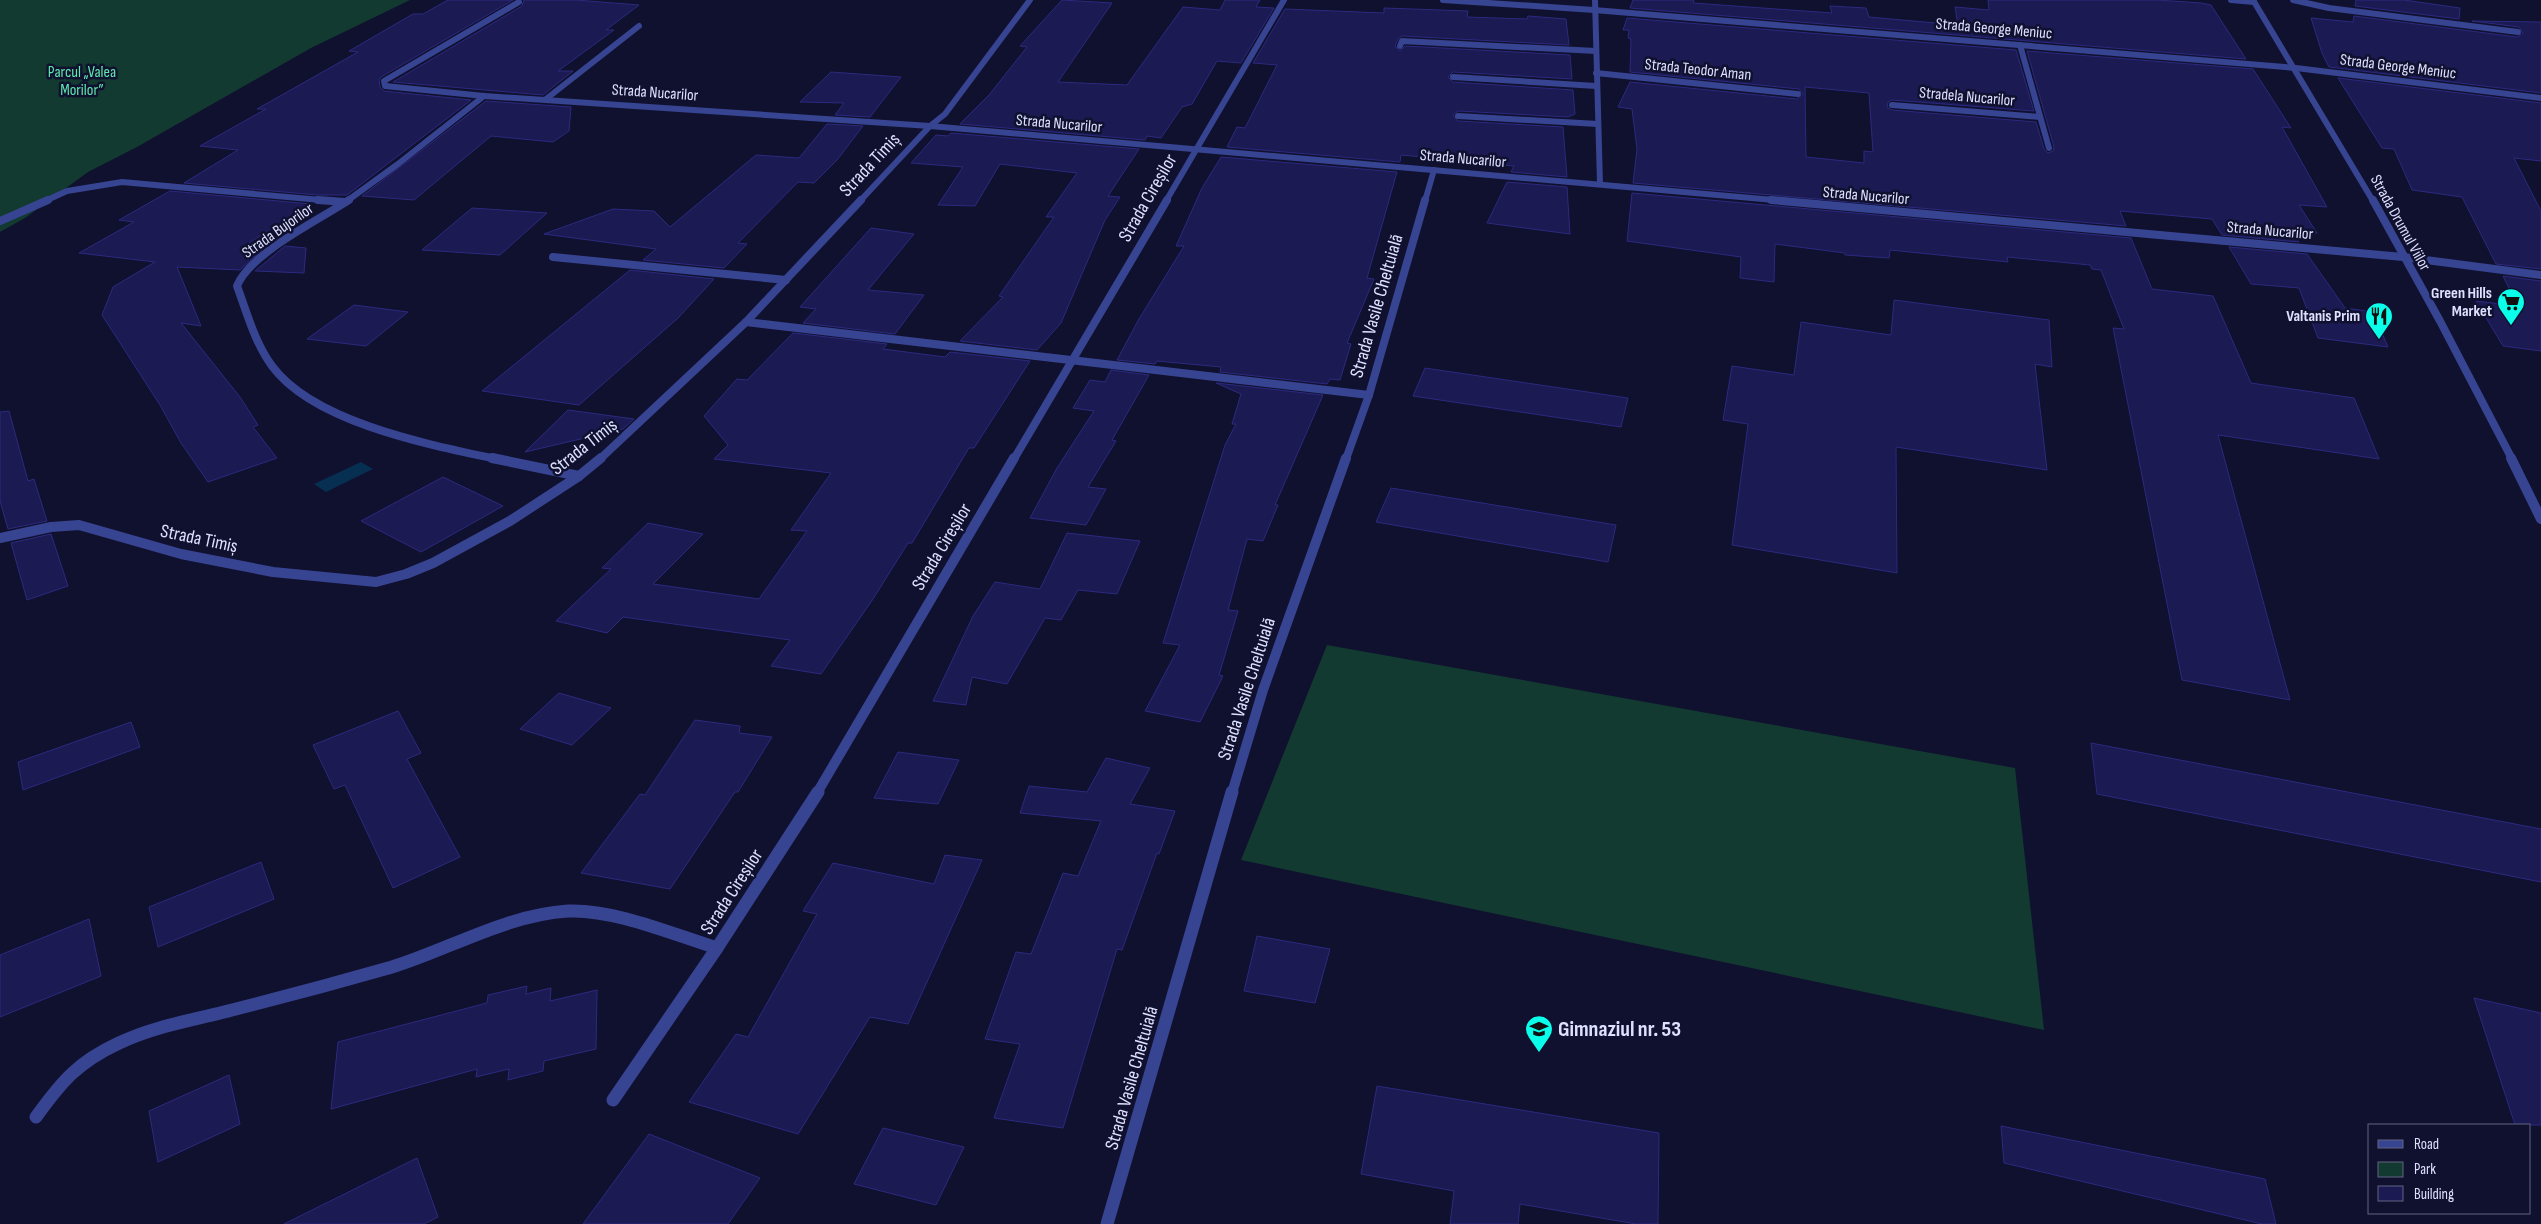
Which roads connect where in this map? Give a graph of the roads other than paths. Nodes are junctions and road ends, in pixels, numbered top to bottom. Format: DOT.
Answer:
graph roads {
  1 [pos="1030,0"];
  2 [pos="1284,0"];
  3 [pos="1443,0"];
  4 [pos="1595,0"];
  5 [pos="2231,0"];
  6 [pos="2293,0"];
  7 [pos="2253,1"];
  8 [pos="519,2"];
  9 [pos="1594,10"];
  10 [pos="639,26"];
  11 [pos="2518,32"];
  12 [pos="1400,46"];
  13 [pos="2020,46"];
  14 [pos="1596,51"];
  15 [pos="2296,68"];
  16 [pos="1596,73"];
  17 [pos="1453,77"];
  18 [pos="1596,86"];
  19 [pos="1798,94"];
  20 [pos="484,96"];
  21 [pos="2541,98"];
  22 [pos="546,99"];
  23 [pos="1892,105"];
  24 [pos="1458,116"];
  25 [pos="2040,117"];
  26 [pos="1598,124"];
  27 [pos="930,126"];
  28 [pos="2049,148"];
  29 [pos="1196,150"];
  30 [pos="1434,170"];
  31 [pos="1600,184"];
  32 [pos="345,202"];
  33 [pos="0,220"];
  34 [pos="553,257"];
  35 [pos="2403,257"];
  36 [pos="2541,275"];
  37 [pos="786,280"];
  38 [pos="746,322"];
  39 [pos="1073,360"];
  40 [pos="1369,395"];
  41 [pos="579,476"];
  42 [pos="2541,519"];
  43 [pos="0,538"];
  44 [pos="717,948"];
  45 [pos="613,1100"];
  46 [pos="36,1117"];
  47 [pos="1107,1224"];
  1 -- 27 [label="street, Strada Timiș"];
  2 -- 29 [label="street, Strada Cireșilor"];
  3 -- 9 [label="street, Strada George Meniuc"];
  4 -- 9 [label="street"];
  5 -- 7 [label="street"];
  6 -- 11 [label="street"];
  7 -- 15 [label="street, Strada Drumul Viilor"];
  8 -- 20 [label="street, Strada Nucarilor"];
  9 -- 13 [label="street, Strada George Meniuc"];
  9 -- 14 [label="street"];
  10 -- 22 [label="street"];
  12 -- 14 [label="street"];
  13 -- 15 [label="street, Strada George Meniuc"];
  13 -- 25 [label="street, Stradela Nucarilor"];
  14 -- 16 [label="street"];
  15 -- 21 [label="street, Strada George Meniuc"];
  15 -- 35 [label="street, Strada Drumul Viilor"];
  16 -- 18 [label="street"];
  16 -- 19 [label="street, Strada Teodor Aman"];
  17 -- 18 [label="street"];
  18 -- 26 [label="street"];
  20 -- 22 [label="street, Strada Nucarilor"];
  20 -- 32 [label="street, Strada Bujorilor"];
  22 -- 27 [label="street, Strada Nucarilor"];
  23 -- 25 [label="street, Stradela Nucarilor"];
  24 -- 26 [label="street"];
  25 -- 28 [label="street, Stradela Nucarilor"];
  26 -- 31 [label="street"];
  27 -- 29 [label="street, Strada Nucarilor"];
  27 -- 37 [label="street, Strada Timiș"];
  29 -- 30 [label="street, Strada Nucarilor"];
  29 -- 39 [label="street, Strada Cireșilor"];
  30 -- 31 [label="street, Strada Nucarilor"];
  30 -- 40 [label="street, Strada Vasile Cheltuială"];
  31 -- 35 [label="street, Strada Nucarilor"];
  32 -- 33 [label="street"];
  32 -- 41 [label="street, Strada Bujorilor"];
  34 -- 37 [label="street"];
  35 -- 36 [label="street, Strada Nucarilor"];
  35 -- 42 [label="street, Strada Drumul Viilor"];
  37 -- 38 [label="street, Strada Timiș"];
  38 -- 39 [label="street"];
  38 -- 41 [label="street, Strada Timiș"];
  39 -- 40 [label="street"];
  39 -- 44 [label="street, Strada Cireșilor"];
  40 -- 47 [label="street, Strada Vasile Cheltuială"];
  41 -- 43 [label="street, Strada Timiș"];
  44 -- 45 [label="street, Strada Cireșilor"];
  44 -- 46 [label="street"];
}
